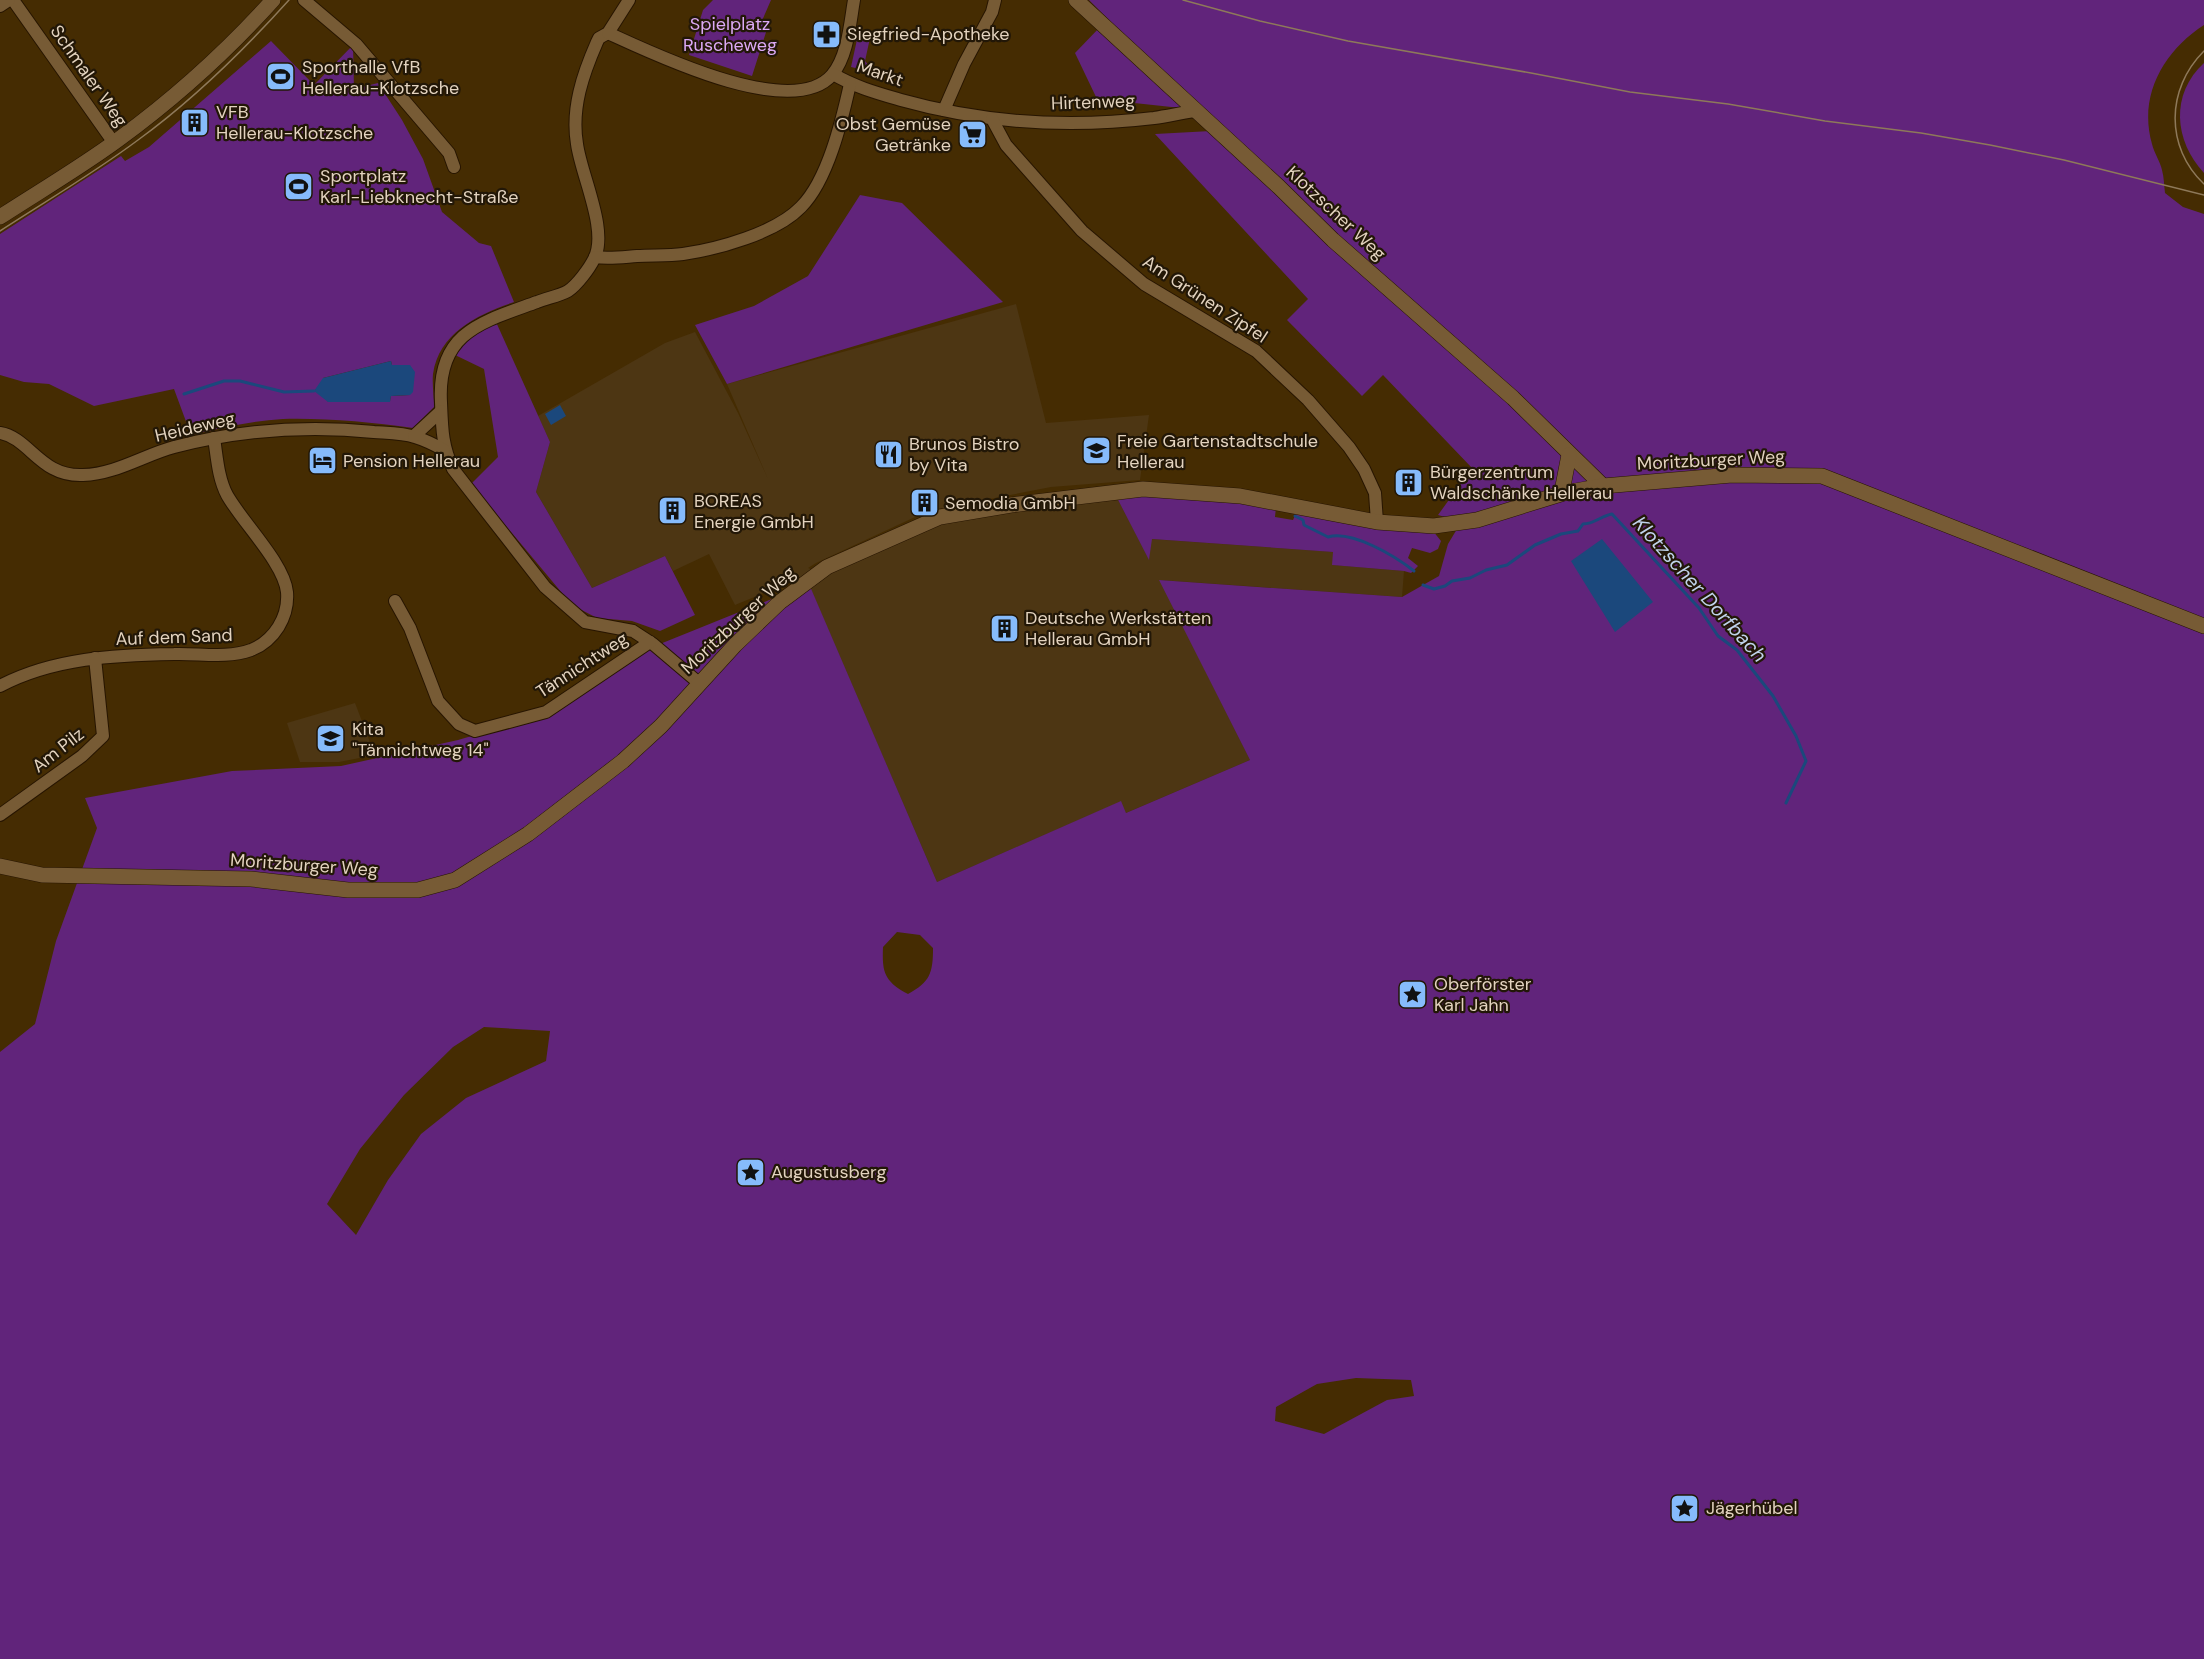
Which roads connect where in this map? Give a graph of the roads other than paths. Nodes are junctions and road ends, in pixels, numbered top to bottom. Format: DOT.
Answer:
graph roads {
  1 [pos="9,0"];
  2 [pos="13,0"];
  3 [pos="273,0"];
  4 [pos="303,0"];
  5 [pos="629,0"];
  6 [pos="854,0"];
  7 [pos="995,0"];
  8 [pos="1076,0"];
  9 [pos="0,6"];
  10 [pos="604,35"];
  11 [pos="833,74"];
  12 [pos="850,84"];
  13 [pos="944,110"];
  14 [pos="1195,111"];
  15 [pos="992,119"];
  16 [pos="114,143"];
  17 [pos="454,167"];
  18 [pos="0,217"];
  19 [pos="595,257"];
  20 [pos="441,411"];
  21 [pos="0,433"];
  22 [pos="414,436"];
  23 [pos="214,438"];
  24 [pos="444,450"];
  25 [pos="1569,455"];
  26 [pos="1603,486"];
  27 [pos="1564,493"];
  28 [pos="1377,522"];
  29 [pos="395,601"];
  30 [pos="2204,626"];
  31 [pos="650,642"];
  32 [pos="95,658"];
  33 [pos="699,683"];
  34 [pos="0,686"];
  35 [pos="0,815"];
  36 [pos="0,866"];
  1 -- 9 [label="street"];
  2 -- 16 [label="street, Schmaler Weg"];
  3 -- 16 [label="street"];
  4 -- 17 [label="street"];
  5 -- 10 [label="street"];
  6 -- 11 [label="street, Markt"];
  7 -- 13 [label="street"];
  8 -- 14 [label="street, Klotzscher Weg"];
  10 -- 11 [label="street"];
  10 -- 19 [label="street"];
  11 -- 12 [label="street, Markt"];
  12 -- 13 [label="street, Markt"];
  12 -- 19 [label="street"];
  13 -- 15 [label="street, Markt"];
  14 -- 15 [label="street, Hirtenweg"];
  14 -- 25 [label="street, Klotzscher Weg"];
  15 -- 28 [label="street, Am Grünen Zipfel"];
  16 -- 18 [label="street"];
  19 -- 20 [label="street"];
  20 -- 22 [label="street"];
  20 -- 24 [label="street"];
  21 -- 23 [label="street, Heideweg"];
  22 -- 23 [label="street, Heideweg"];
  22 -- 24 [label="street, Heideweg"];
  23 -- 32 [label="street, Auf dem Sand"];
  24 -- 31 [label="street"];
  25 -- 26 [label="street, Klotzscher Weg"];
  25 -- 27 [label="street"];
  26 -- 27 [label="street, Moritzburger Weg"];
  26 -- 30 [label="street, Moritzburger Weg"];
  27 -- 28 [label="street, Moritzburger Weg"];
  28 -- 33 [label="street, Moritzburger Weg"];
  29 -- 31 [label="street, Tännichtweg"];
  31 -- 33 [label="street"];
  32 -- 34 [label="street, Auf dem Sand"];
  32 -- 35 [label="street, Am Pilz"];
  33 -- 36 [label="street, Moritzburger Weg"];
}
